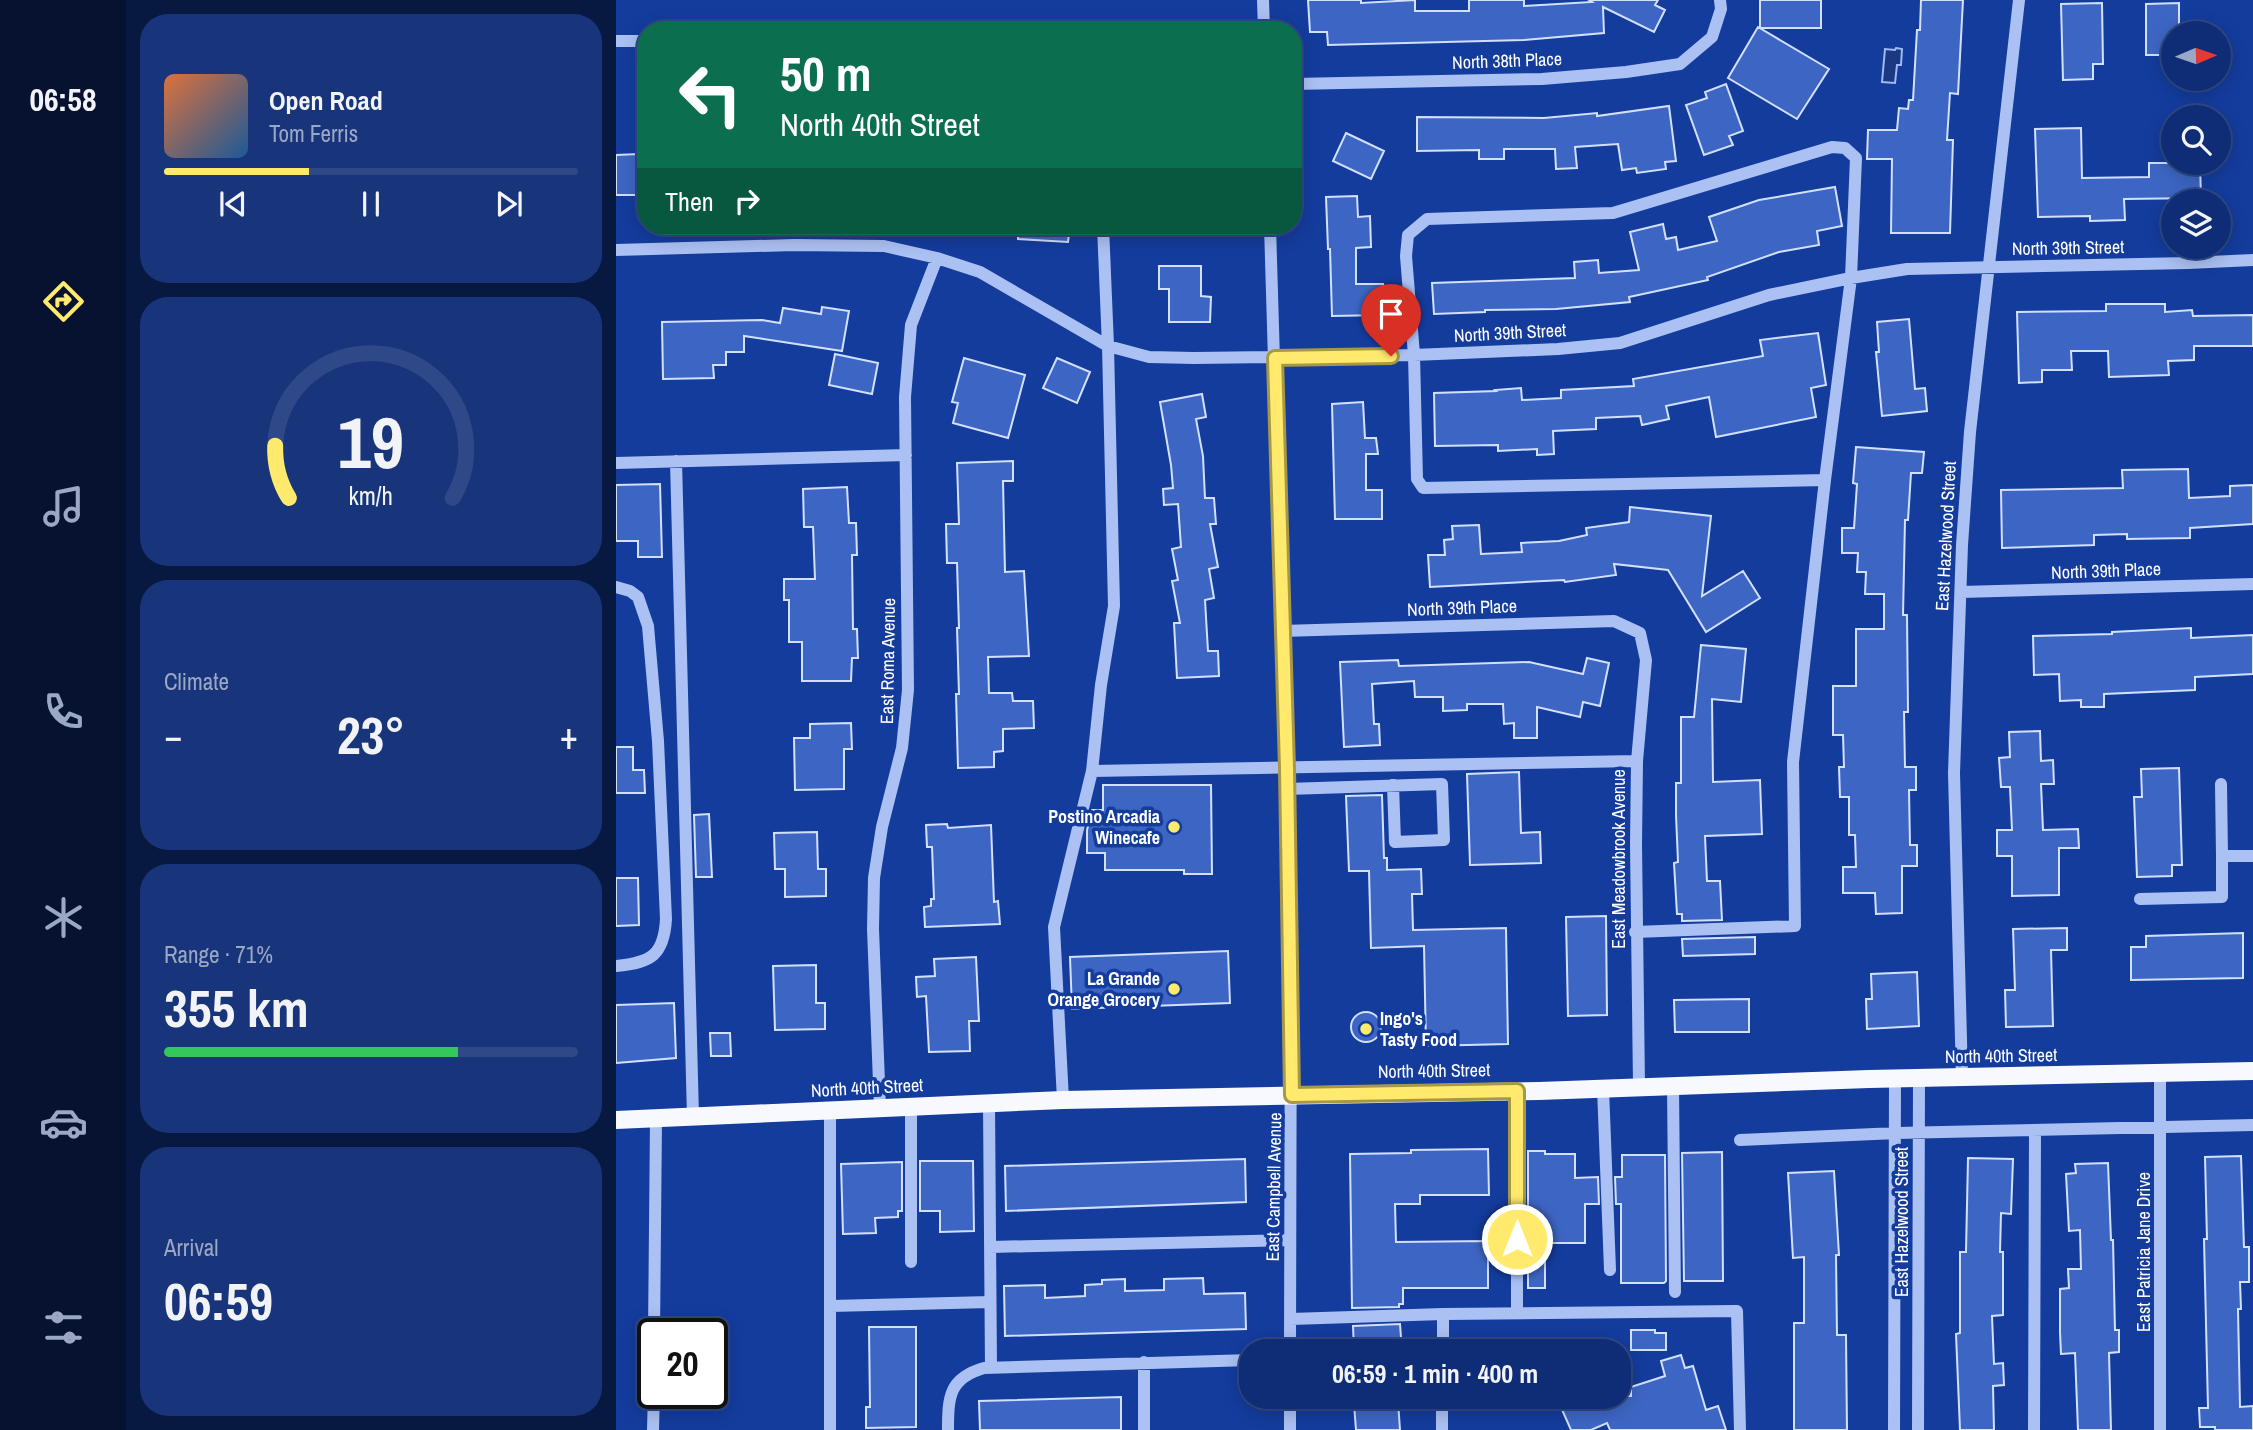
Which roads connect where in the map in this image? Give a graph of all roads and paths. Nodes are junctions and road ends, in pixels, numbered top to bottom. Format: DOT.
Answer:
graph roads {
  1 [pos="1263,0"];
  2 [pos="1720,0"];
  3 [pos="2019,0"];
  4 [pos="1264,21"];
  5 [pos="616,41"];
  6 [pos="637,41"];
  7 [pos="1302,84"];
  8 [pos="1103,235"];
  9 [pos="1270,235"];
  10 [pos="616,250"];
  11 [pos="937,258"];
  12 [pos="2253,260"];
  13 [pos="1989,267"];
  14 [pos="1852,278"];
  15 [pos="1108,346"];
  16 [pos="1414,355"];
  17 [pos="1275,358"];
  18 [pos="906,455"];
  19 [pos="676,461"];
  20 [pos="616,463"];
  21 [pos="1825,480"];
  22 [pos="2253,584"];
  23 [pos="616,587"];
  24 [pos="1961,592"];
  25 [pos="1282,631"];
  26 [pos="1640,632"];
  27 [pos="1637,761"];
  28 [pos="1287,768"];
  29 [pos="1092,771"];
  30 [pos="2221,784"];
  31 [pos="1393,786"];
  32 [pos="1287,789"];
  33 [pos="2222,856"];
  34 [pos="2253,856"];
  35 [pos="2140,899"];
  36 [pos="1635,932"];
  37 [pos="616,966"];
  38 [pos="2253,1072"];
  39 [pos="2160,1074"];
  40 [pos="1962,1078"];
  41 [pos="1895,1079"];
  42 [pos="1919,1079"];
  43 [pos="1673,1085"];
  44 [pos="1639,1086"];
  45 [pos="1603,1088"];
  46 [pos="1517,1091"];
  47 [pos="1292,1095"];
  48 [pos="1063,1100"];
  49 [pos="989,1103"];
  50 [pos="911,1107"];
  51 [pos="880,1108"];
  52 [pos="830,1110"];
  53 [pos="693,1117"];
  54 [pos="656,1119"];
  55 [pos="616,1121"];
  56 [pos="2253,1125"];
  57 [pos="2162,1126"];
  58 [pos="2035,1130"];
  59 [pos="1897,1133"];
  60 [pos="1920,1133"];
  61 [pos="1740,1140"];
  62 [pos="1290,1240"];
  63 [pos="991,1247"];
  64 [pos="911,1262"];
  65 [pos="1610,1270"];
  66 [pos="1675,1292"];
  67 [pos="990,1302"];
  68 [pos="831,1306"];
  69 [pos="1517,1313"];
  70 [pos="1443,1314"];
  71 [pos="654,1318"];
  72 [pos="1291,1319"];
  73 [pos="1290,1339"];
  74 [pos="1443,1339"];
  75 [pos="1239,1360"];
  76 [pos="1143,1362"];
  77 [pos="1895,1367"];
  78 [pos="1920,1367"];
  79 [pos="991,1368"];
  80 [pos="654,1409"];
  81 [pos="1290,1409"];
  82 [pos="1442,1409"];
  83 [pos="653,1430"];
  84 [pos="830,1430"];
  85 [pos="948,1430"];
  86 [pos="1144,1430"];
  87 [pos="1290,1430"];
  88 [pos="1442,1430"];
  89 [pos="1740,1430"];
  90 [pos="1894,1430"];
  91 [pos="1919,1430"];
  92 [pos="2034,1430"];
  93 [pos="2160,1430"];
  1 -- 4 [label="street"];
  2 -- 7 [label="street, North 38th Place"];
  3 -- 13 [label="street, East Hazelwood Street"];
  5 -- 6 [label="street"];
  8 -- 15 [label="street"];
  9 -- 17 [label="street, East Campbell Avenue"];
  10 -- 11 [label="street, North 39th Street"];
  11 -- 15 [label="street, North 39th Street"];
  11 -- 18 [label="street, East Roma Avenue"];
  12 -- 13 [label="street, North 39th Street"];
  13 -- 14 [label="street, North 39th Street"];
  13 -- 24 [label="street, East Hazelwood Street"];
  14 -- 16 [label="street, North 39th Street"];
  14 -- 16 [label="street"];
  14 -- 21 [label="street"];
  15 -- 17 [label="street, North 39th Street"];
  15 -- 29 [label="street"];
  16 -- 17 [label="street, North 39th Street"];
  16 -- 21 [label="street"];
  17 -- 25 [label="street, East Campbell Avenue"];
  18 -- 19 [label="street"];
  18 -- 51 [label="street, East Roma Avenue"];
  19 -- 20 [label="street"];
  19 -- 53 [label="street"];
  21 -- 36 [label="street"];
  22 -- 24 [label="street, North 39th Place"];
  23 -- 37 [label="street"];
  24 -- 40 [label="street, East Hazelwood Street"];
  25 -- 26 [label="street, North 39th Place"];
  25 -- 28 [label="street, East Campbell Avenue"];
  26 -- 27 [label="street, East Meadowbrook Avenue"];
  27 -- 28 [label="street"];
  27 -- 36 [label="street, East Meadowbrook Avenue"];
  28 -- 29 [label="street"];
  28 -- 32 [label="street, East Campbell Avenue"];
  29 -- 48 [label="street"];
  30 -- 33 [label="street"];
  31 -- 31 [label="street"];
  31 -- 32 [label="street"];
  32 -- 47 [label="street, East Campbell Avenue"];
  33 -- 34 [label="street"];
  33 -- 35 [label="street"];
  36 -- 44 [label="street, East Meadowbrook Avenue"];
  38 -- 39 [label="main road, North 40th Street"];
  39 -- 40 [label="main road, North 40th Street"];
  39 -- 57 [label="street, East Patricia Jane Drive"];
  40 -- 42 [label="main road, North 40th Street"];
  41 -- 42 [label="main road, North 40th Street"];
  41 -- 43 [label="main road, North 40th Street"];
  41 -- 59 [label="street, East Hazelwood Street"];
  42 -- 60 [label="street, East Hazelwood Street"];
  43 -- 44 [label="main road, North 40th Street"];
  43 -- 66 [label="street"];
  44 -- 45 [label="main road, North 40th Street"];
  45 -- 46 [label="main road, North 40th Street"];
  45 -- 65 [label="street"];
  46 -- 47 [label="main road, North 40th Street"];
  46 -- 69 [label="street"];
  47 -- 48 [label="main road, North 40th Street"];
  47 -- 62 [label="street, East Campbell Avenue"];
  48 -- 49 [label="main road, North 40th Street"];
  49 -- 50 [label="main road, North 40th Street"];
  49 -- 63 [label="street"];
  50 -- 51 [label="main road, North 40th Street"];
  50 -- 64 [label="street"];
  51 -- 52 [label="main road, North 40th Street"];
  52 -- 53 [label="main road, North 40th Street"];
  52 -- 68 [label="street"];
  53 -- 54 [label="main road, North 40th Street"];
  54 -- 55 [label="main road, North 40th Street"];
  54 -- 71 [label="street"];
  56 -- 57 [label="street"];
  57 -- 58 [label="street"];
  57 -- 93 [label="street, East Patricia Jane Drive"];
  58 -- 60 [label="street"];
  58 -- 92 [label="street"];
  59 -- 60 [label="street"];
  59 -- 61 [label="street"];
  59 -- 77 [label="street, East Hazelwood Street"];
  60 -- 78 [label="street, East Hazelwood Street"];
  62 -- 63 [label="street"];
  62 -- 72 [label="street, East Campbell Avenue"];
  63 -- 67 [label="street"];
  67 -- 68 [label="street"];
  67 -- 79 [label="street"];
  68 -- 84 [label="street"];
  69 -- 70 [label="street"];
  69 -- 89 [label="street"];
  70 -- 72 [label="street"];
  70 -- 74 [label="street"];
  72 -- 73 [label="street, East Campbell Avenue"];
  75 -- 76 [label="street"];
  76 -- 79 [label="street"];
  76 -- 86 [label="street"];
  77 -- 78 [label="street"];
  77 -- 90 [label="street, East Hazelwood Street"];
  78 -- 91 [label="street, East Hazelwood Street"];
  79 -- 85 [label="street"];
  80 -- 83 [label="street"];
  81 -- 87 [label="street"];
  82 -- 88 [label="street"];
}
